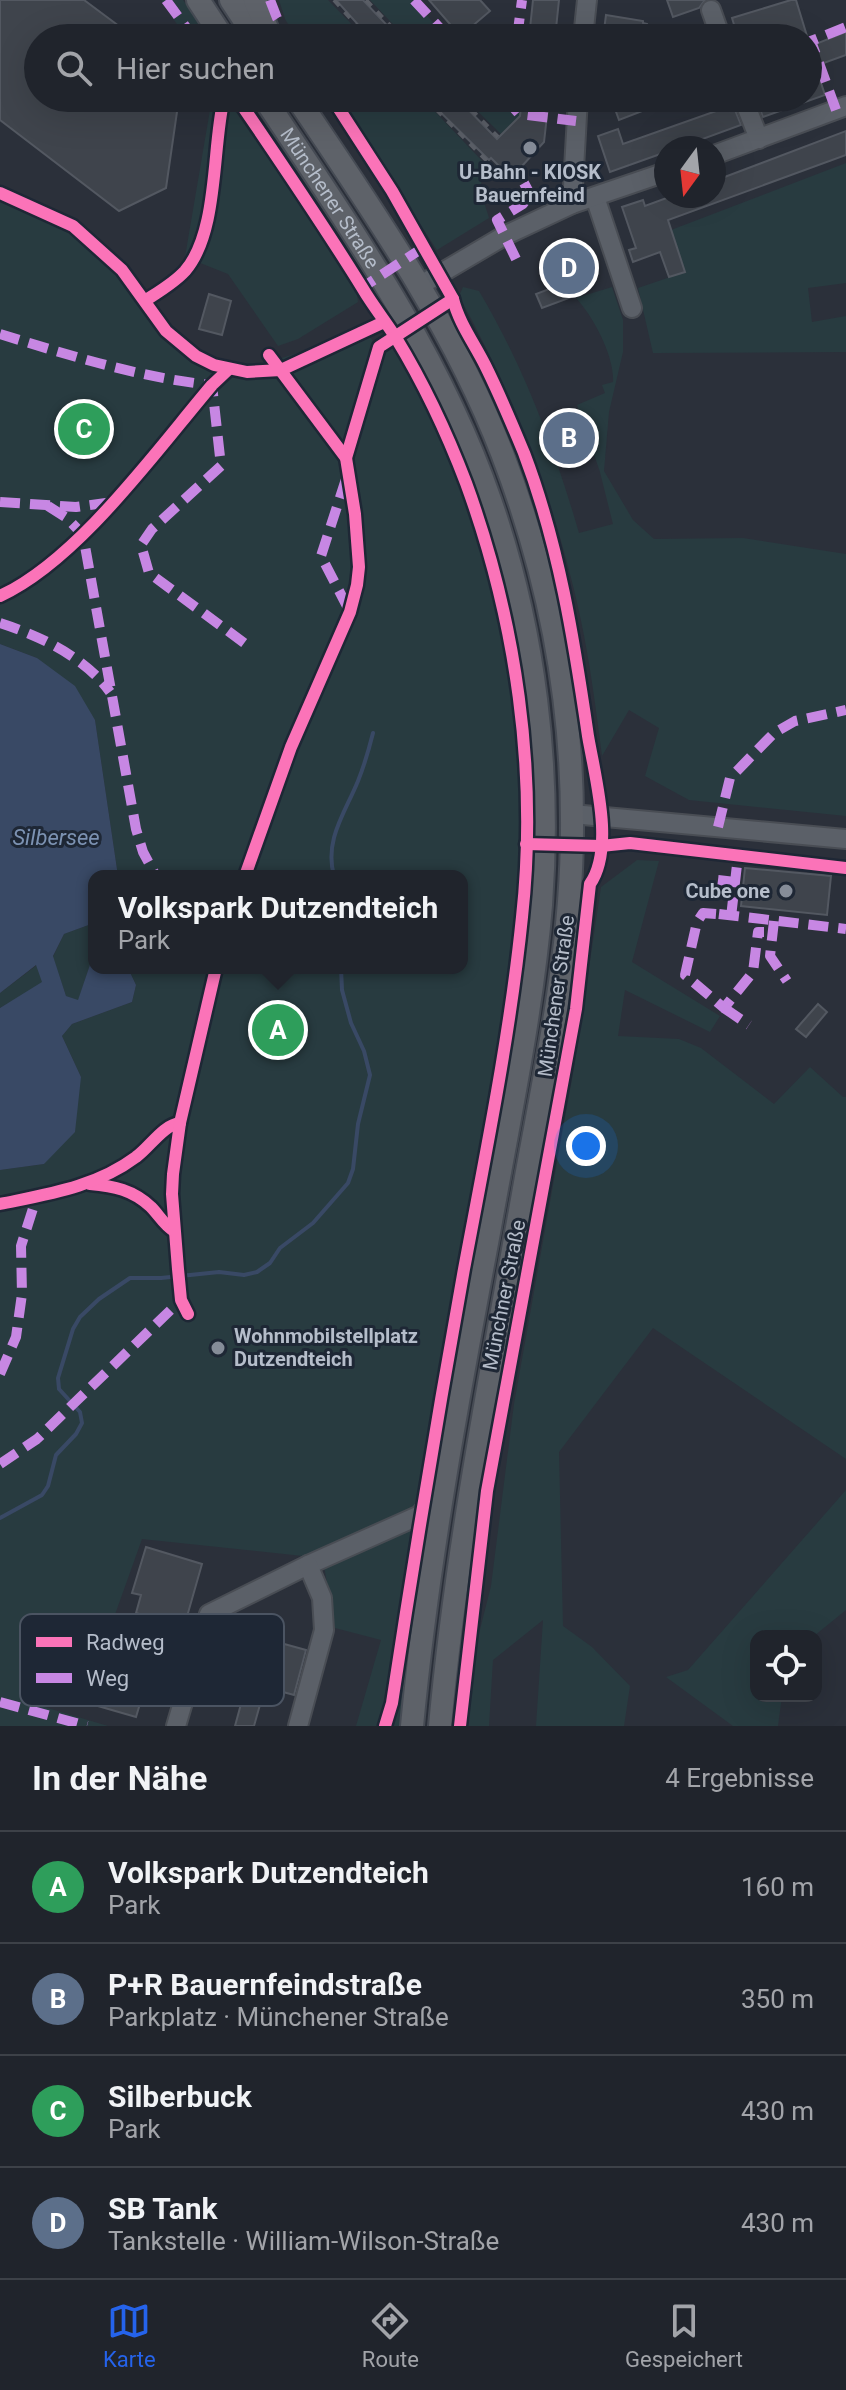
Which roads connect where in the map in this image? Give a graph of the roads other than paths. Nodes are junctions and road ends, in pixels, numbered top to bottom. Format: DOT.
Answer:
graph roads {
  1 [pos="198,0"];
  2 [pos="231,0"];
  3 [pos="255,0"];
  4 [pos="587,0"];
  5 [pos="711,10"];
  6 [pos="214,24"];
  7 [pos="247,24"];
  8 [pos="265,24"];
  9 [pos="584,24"];
  10 [pos="716,24"];
  11 [pos="846,106"];
  12 [pos="273,112"];
  13 [pos="307,112"];
  14 [pos="577,112"];
  15 [pos="748,112"];
  16 [pos="759,139"];
  17 [pos="726,151"];
  18 [pos="654,176"];
  19 [pos="595,197"];
  20 [pos="572,204"];
  21 [pos="419,286"];
  22 [pos="394,298"];
  23 [pos="632,308"];
  24 [pos="482,406"];
  25 [pos="452,407"];
  26 [pos="544,809"];
  27 [pos="572,814"];
  28 [pos="846,839"];
  29 [pos="444,1482"];
  30 [pos="308,1565"];
  31 [pos="209,1614"];
  32 [pos="182,1706"];
  33 [pos="176,1726"];
  34 [pos="298,1726"];
  35 [pos="412,1726"];
  36 [pos="440,1726"];
  1 -- 6 [label="main road"];
  2 -- 7 [label="main road"];
  3 -- 8 [label="main road"];
  4 -- 9 [label="street"];
  5 -- 10 [label="street"];
  11 -- 16 [label="street"];
  12 -- 22 [label="main road, Münchener Straße"];
  13 -- 21 [label="main road, Münchener Straße"];
  14 -- 20 [label="street"];
  15 -- 16 [label="street"];
  16 -- 17 [label="street"];
  18 -- 19 [label="street"];
  19 -- 20 [label="street"];
  19 -- 23 [label="street"];
  20 -- 21 [label="street"];
  21 -- 22 [label="main road"];
  21 -- 24 [label="main road, Münchener Straße"];
  22 -- 25 [label="main road, Münchener Straße"];
  24 -- 25 [label="main road"];
  24 -- 27 [label="main road, Münchener Straße"];
  25 -- 26 [label="main road, Münchener Straße"];
  26 -- 27 [label="main road"];
  26 -- 29 [label="main road, Münchener Straße"];
  27 -- 28 [label="street"];
  27 -- 36 [label="main road, Münchener Straße"];
  29 -- 30 [label="street"];
  29 -- 35 [label="main road, Münchener Straße"];
  30 -- 31 [label="street"];
  30 -- 34 [label="street"];
  32 -- 33 [label="street"];
}
